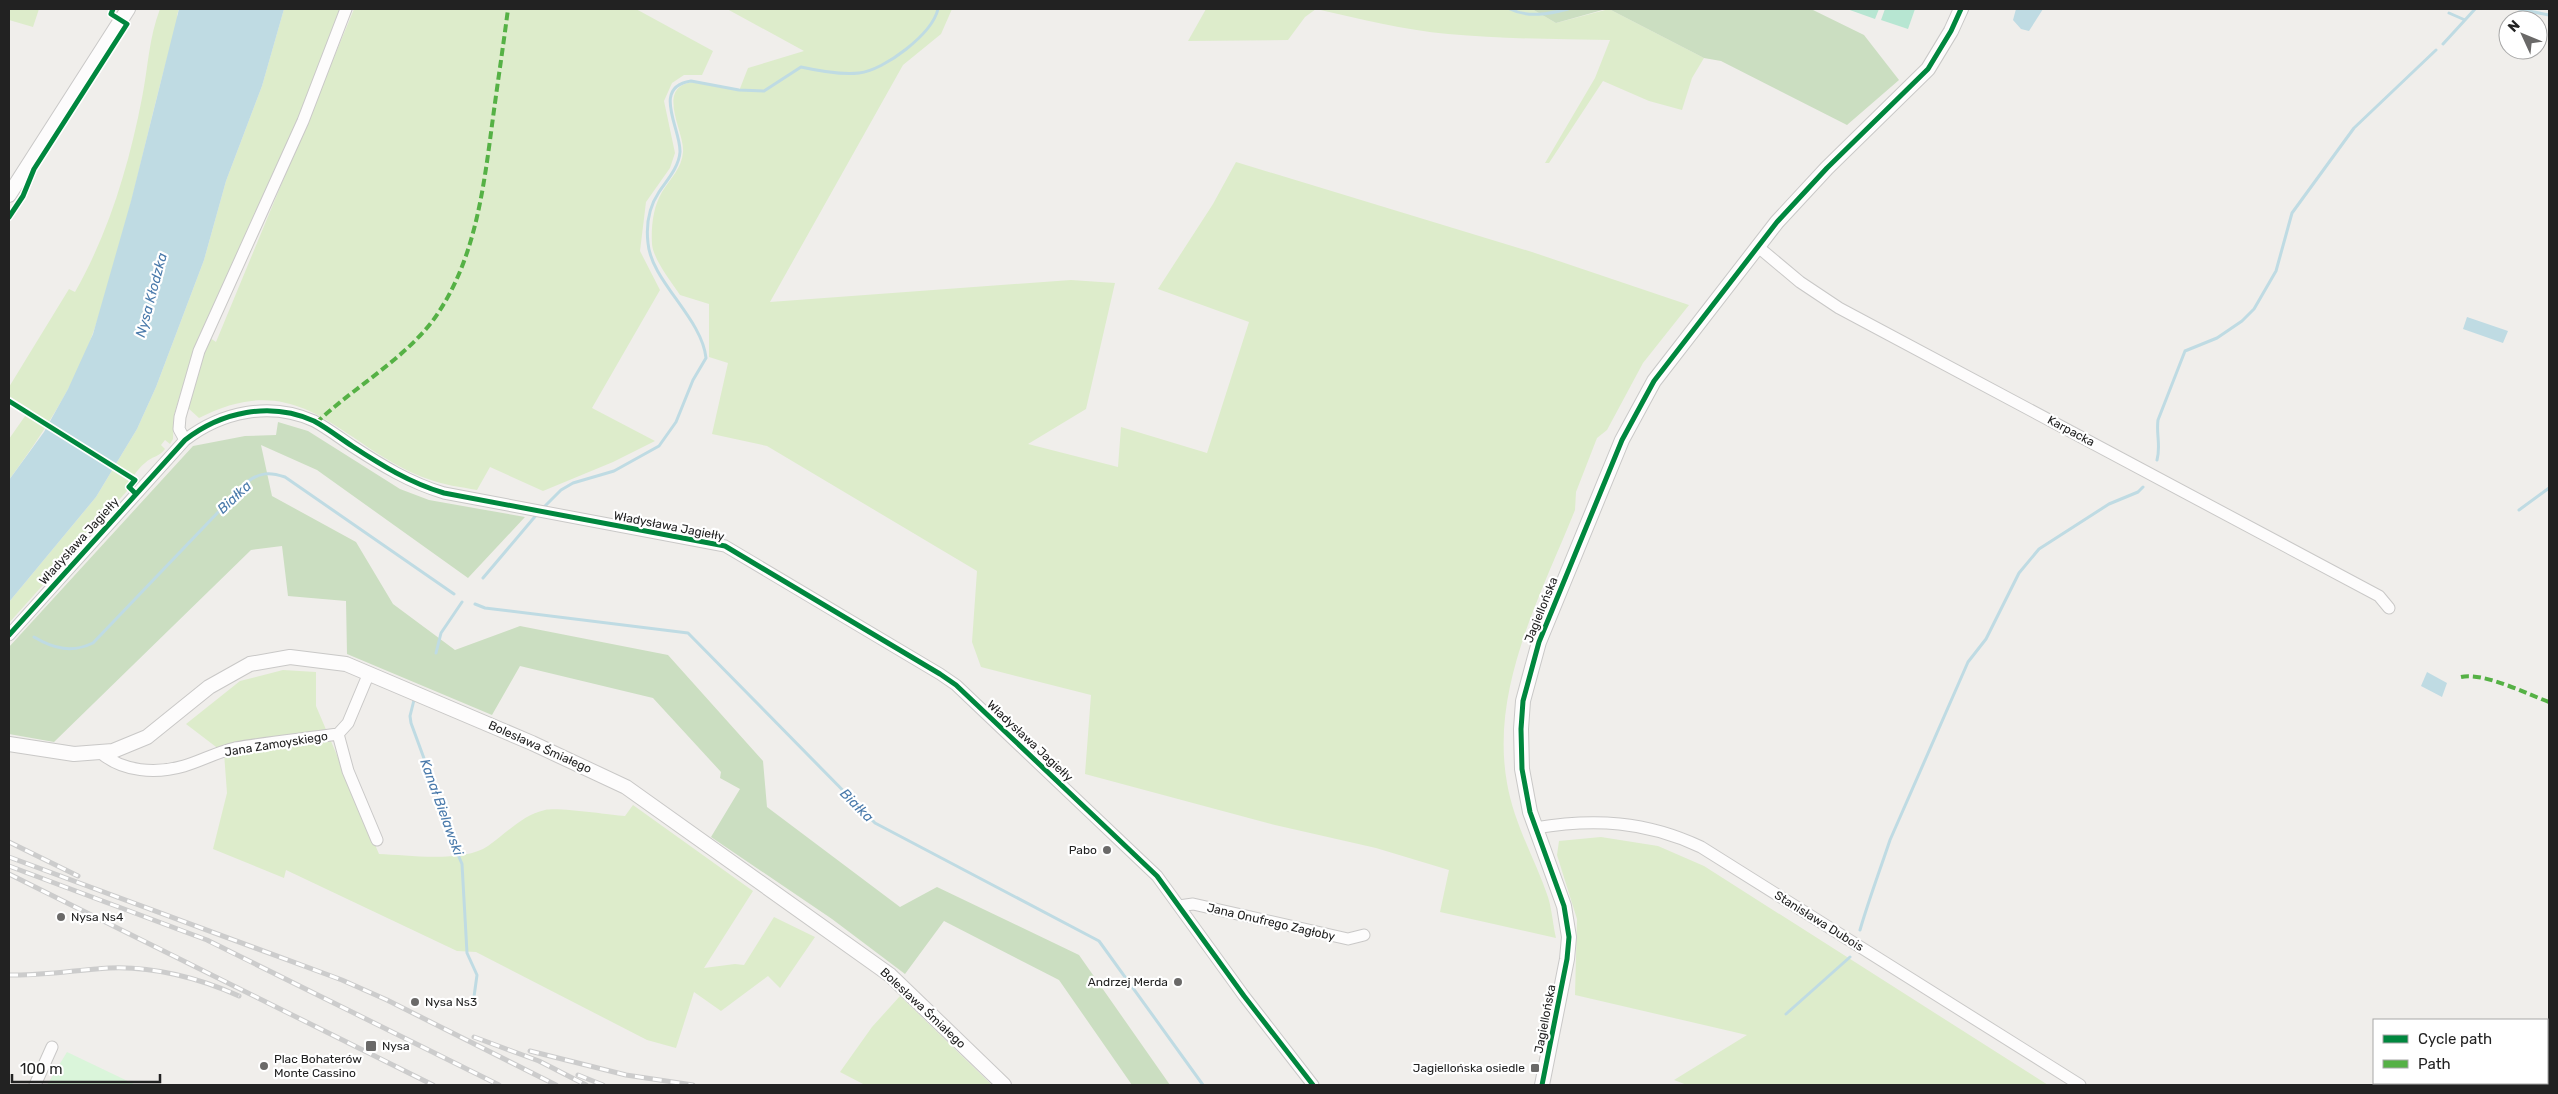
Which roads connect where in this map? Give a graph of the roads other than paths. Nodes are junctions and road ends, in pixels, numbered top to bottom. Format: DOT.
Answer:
graph roads {
  1 [pos="128,9"];
  2 [pos="346,9"];
  3 [pos="1961,9"];
  4 [pos="9,195"];
  5 [pos="1757,246"];
  6 [pos="184,440"];
  7 [pos="2389,608"];
  8 [pos="9,634"];
  9 [pos="369,673"];
  10 [pos="338,734"];
  11 [pos="9,744"];
  12 [pos="101,753"];
  13 [pos="1535,828"];
  14 [pos="377,840"];
  15 [pos="1179,906"];
  16 [pos="1364,935"];
  17 [pos="52,1047"];
  18 [pos="35,1085"];
  19 [pos="1004,1085"];
  20 [pos="1313,1085"];
  21 [pos="1542,1085"];
  22 [pos="2080,1085"];
  1 -- 4 [label="street"];
  2 -- 6 [label="street"];
  3 -- 5 [label="street, Jagiellońska"];
  5 -- 7 [label="street, Karpacka"];
  5 -- 13 [label="street, Jagiellońska"];
  6 -- 8 [label="street, Władysława Jagiełły"];
  6 -- 15 [label="street, Władysława Jagiełły"];
  9 -- 10 [label="street, Jana Zamoyskiego"];
  9 -- 12 [label="street, Bolesława Śmiałego"];
  9 -- 19 [label="street, Bolesława Śmiałego"];
  10 -- 12 [label="street, Jana Zamoyskiego"];
  10 -- 14 [label="street, Jana Zamoyskiego"];
  11 -- 12 [label="street, Bolesława Śmiałego"];
  13 -- 21 [label="street, Jagiellońska"];
  13 -- 22 [label="street, Stanisława Dubois"];
  15 -- 16 [label="street, Jana Onufrego Zagłoby"];
  15 -- 20 [label="street, Władysława Jagiełły"];
  17 -- 18 [label="street"];
}
